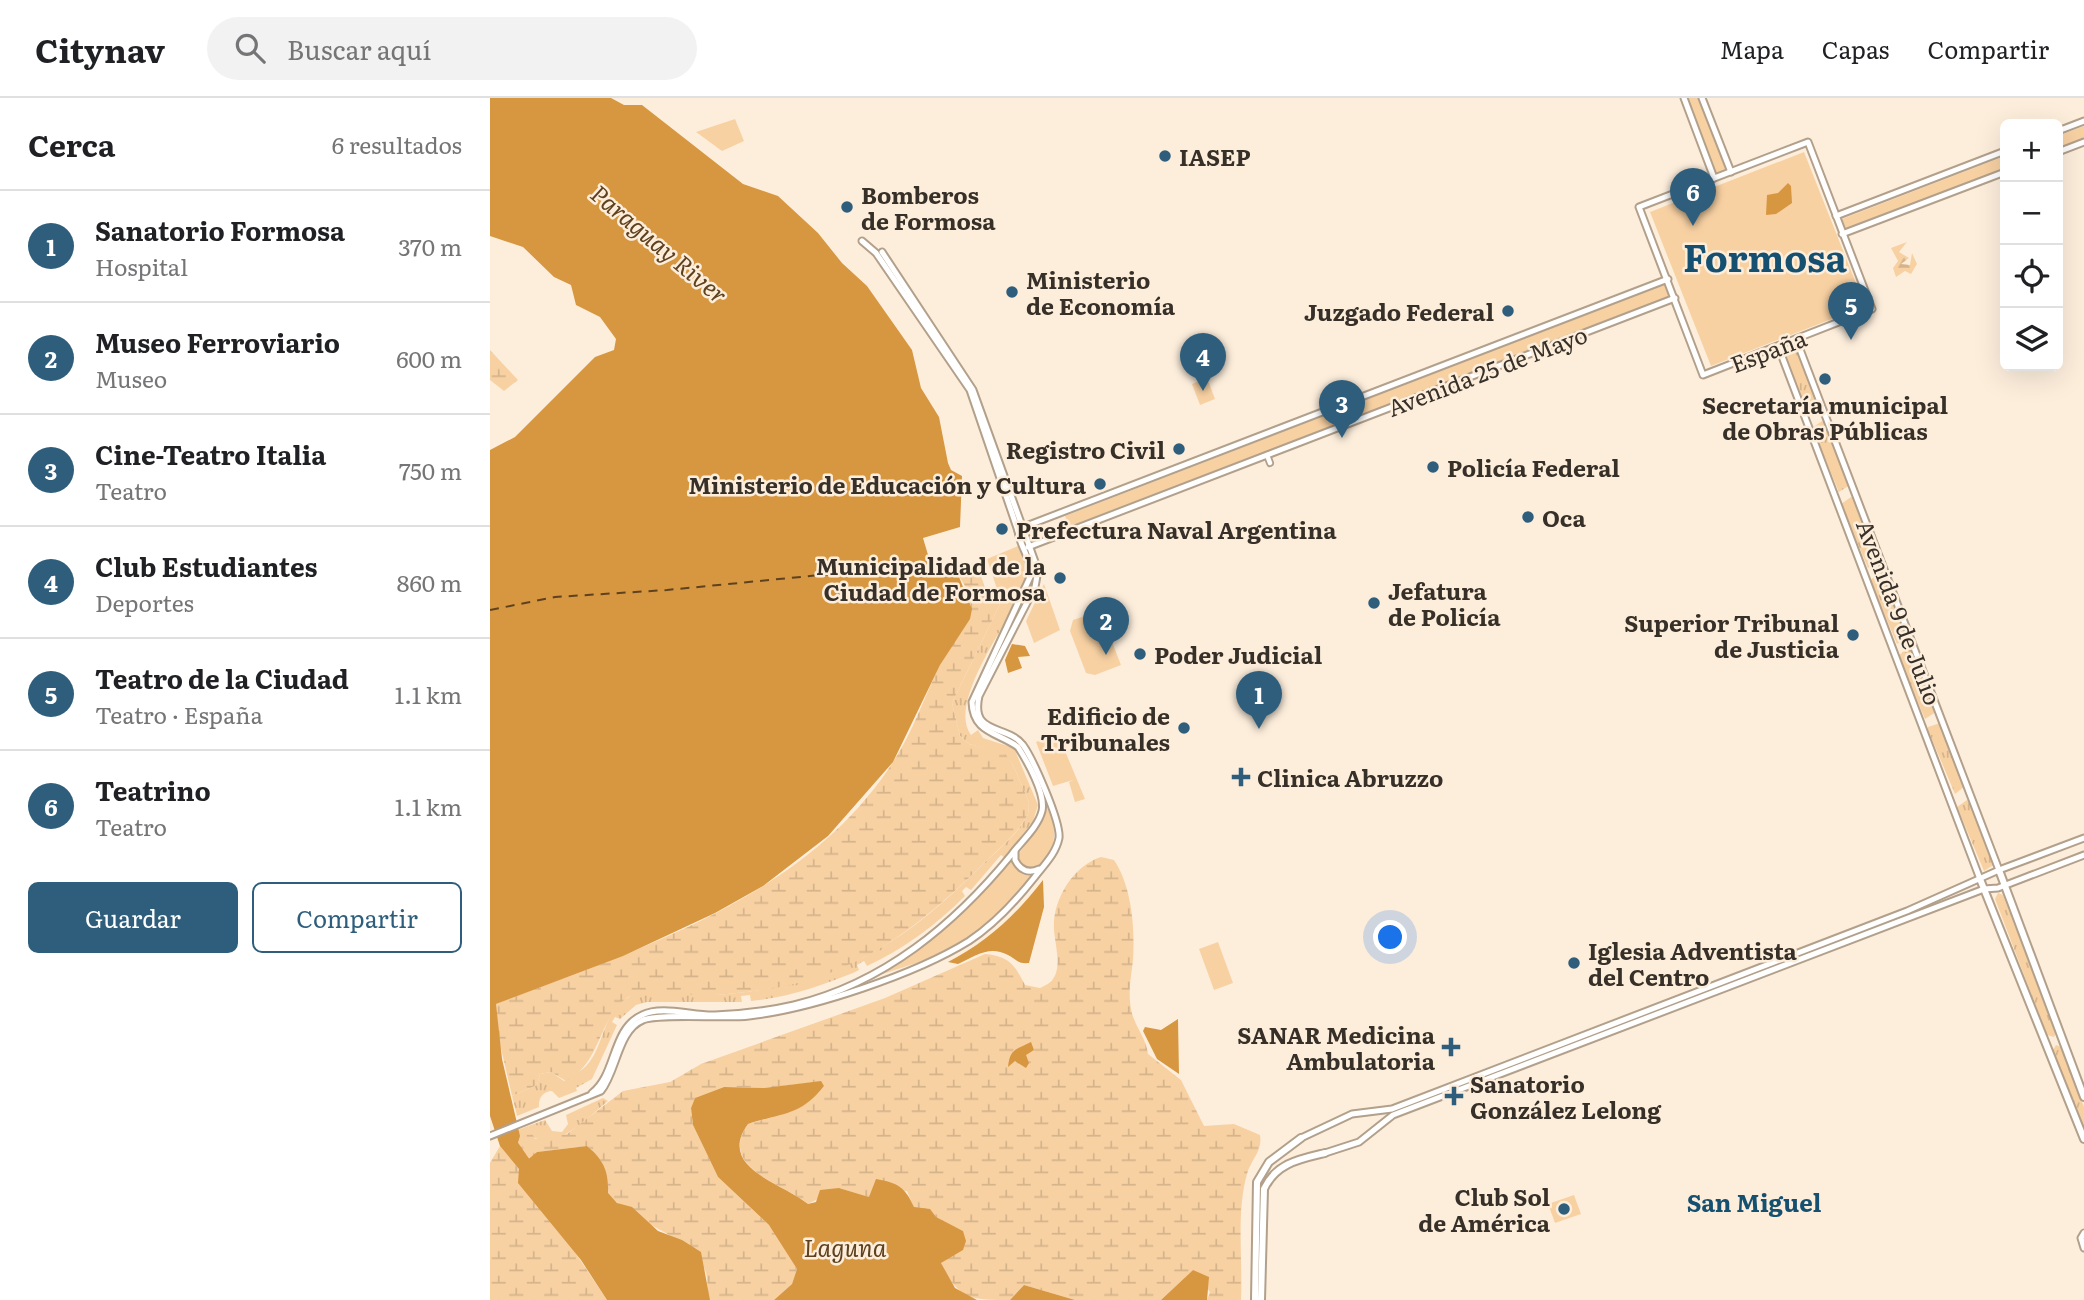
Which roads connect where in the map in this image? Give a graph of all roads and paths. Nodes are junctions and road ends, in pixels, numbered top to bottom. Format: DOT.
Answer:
graph roads {
  1 [pos="1684,98"];
  2 [pos="1702,98"];
  3 [pos="2084,121"];
  4 [pos="2063,129"];
  5 [pos="2084,142"];
  6 [pos="2063,150"];
  7 [pos="2000,152"];
  8 [pos="1731,172"];
  9 [pos="2000,174"];
  10 [pos="1714,178"];
  11 [pos="1836,216"];
  12 [pos="1842,234"];
  13 [pos="862,241"];
  14 [pos="882,251"];
  15 [pos="1668,279"];
  16 [pos="1675,298"];
  17 [pos="1796,339"];
  18 [pos="1778,346"];
  19 [pos="1267,455"];
  20 [pos="1270,463"];
  21 [pos="1020,529"];
  22 [pos="1027,547"];
  23 [pos="2084,838"];
  24 [pos="1016,848"];
  25 [pos="2084,855"];
  26 [pos="2032,858"];
  27 [pos="1043,867"];
  28 [pos="1999,870"];
  29 [pos="2028,876"];
  30 [pos="1980,879"];
  31 [pos="2004,885"];
  32 [pos="1986,888"];
  33 [pos="694,1017"];
  34 [pos="2084,1097"];
  35 [pos="490,1134"];
  36 [pos="1301,1138"];
  37 [pos="2084,1139"];
  38 [pos="1325,1153"];
  39 [pos="2084,1233"];
  40 [pos="2084,1248"];
  41 [pos="1255,1300"];
  42 [pos="1261,1300"];
  1 -- 10 [label="main road"];
  2 -- 8 [label="main road"];
  3 -- 4 [label="main road"];
  5 -- 6 [label="main road"];
  7 -- 11 [label="main road"];
  8 -- 10 [label="main road"];
  8 -- 11 [label="main road"];
  9 -- 12 [label="main road"];
  10 -- 15 [label="main road"];
  11 -- 12 [label="main road"];
  12 -- 17 [label="main road, España"];
  13 -- 21 [label="main road"];
  14 -- 21 [label="main road"];
  15 -- 16 [label="main road"];
  15 -- 21 [label="main road, Avenida 25 de Mayo"];
  16 -- 18 [label="main road, España"];
  16 -- 19 [label="main road, Avenida 25 de Mayo"];
  17 -- 18 [label="main road, España"];
  17 -- 28 [label="main road, Avenida 9 de Julio"];
  18 -- 30 [label="main road, Avenida 9 de Julio"];
  19 -- 20 [label="street"];
  19 -- 22 [label="main road, Avenida 25 de Mayo"];
  21 -- 22 [label="main road"];
  22 -- 24 [label="main road"];
  22 -- 27 [label="main road"];
  23 -- 26 [label="main road"];
  24 -- 27 [label="main road"];
  24 -- 33 [label="main road"];
  25 -- 29 [label="main road"];
  26 -- 28 [label="main road"];
  26 -- 29 [label="main road"];
  27 -- 33 [label="main road"];
  28 -- 30 [label="main road"];
  28 -- 31 [label="main road, Avenida 9 de Julio"];
  29 -- 31 [label="main road"];
  30 -- 32 [label="main road, Avenida 9 de Julio"];
  30 -- 36 [label="main road"];
  31 -- 32 [label="main road"];
  31 -- 34 [label="main road, Avenida 9 de Julio"];
  32 -- 37 [label="main road, Avenida 9 de Julio"];
  32 -- 38 [label="main road"];
  33 -- 35 [label="main road"];
  36 -- 41 [label="main road"];
  38 -- 42 [label="main road"];
  39 -- 40 [label="main road"];
}
